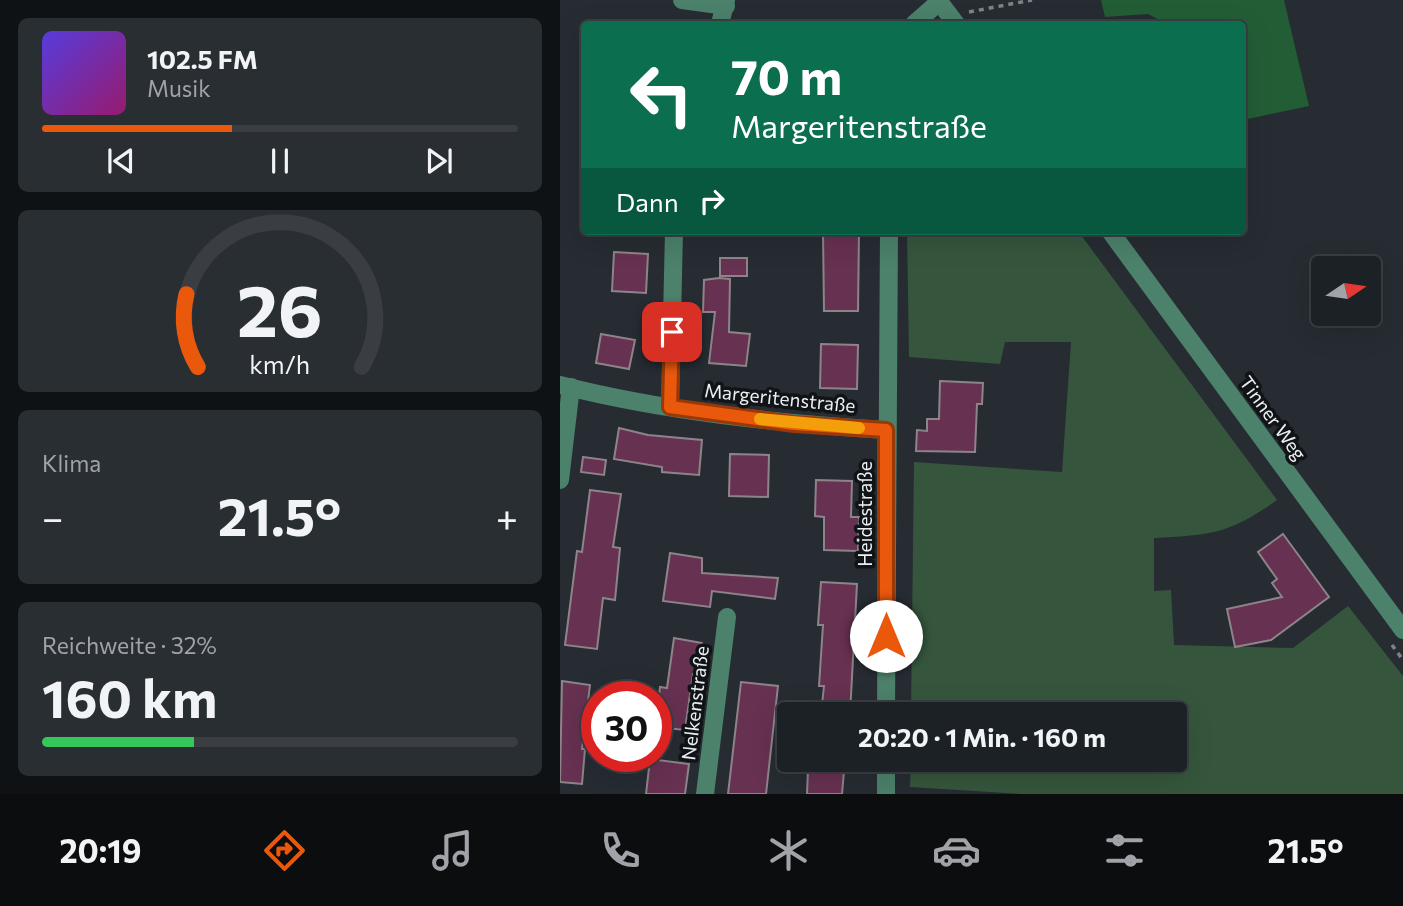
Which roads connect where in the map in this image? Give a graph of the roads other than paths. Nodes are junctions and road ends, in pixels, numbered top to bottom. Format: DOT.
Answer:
graph roads {
  1 [pos="681,0"];
  2 [pos="726,3"];
  3 [pos="946,10"];
  4 [pos="721,21"];
  5 [pos="921,21"];
  6 [pos="674,235"];
  7 [pos="889,235"];
  8 [pos="1113,235"];
  9 [pos="565,386"];
  10 [pos="670,407"];
  11 [pos="886,430"];
  12 [pos="560,480"];
  13 [pos="727,617"];
  14 [pos="1403,630"];
  15 [pos="886,702"];
  16 [pos="886,772"];
  17 [pos="705,794"];
  18 [pos="886,794"];
  1 -- 2 [label="street"];
  2 -- 4 [label="street"];
  3 -- 5 [label="street"];
  6 -- 10 [label="street"];
  7 -- 11 [label="street, Heidestraße"];
  8 -- 14 [label="street, Tinner Weg"];
  9 -- 10 [label="street, Margeritenstraße"];
  9 -- 12 [label="street, Margeritenstraße"];
  10 -- 11 [label="street, Margeritenstraße"];
  11 -- 15 [label="street, Heidestraße"];
  13 -- 17 [label="street, Nelkenstraße"];
  16 -- 18 [label="street"];
}
